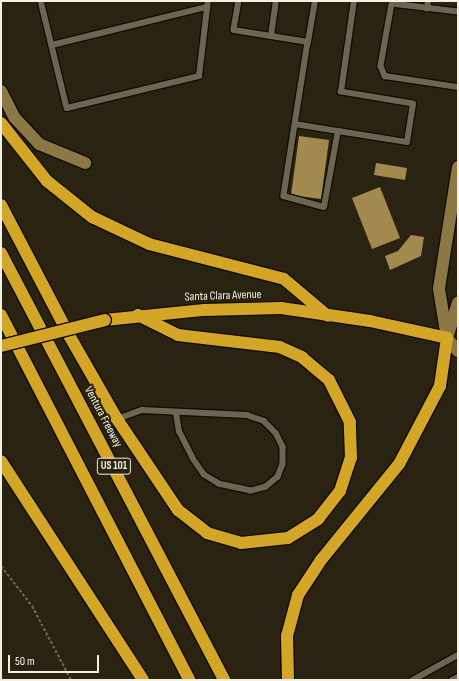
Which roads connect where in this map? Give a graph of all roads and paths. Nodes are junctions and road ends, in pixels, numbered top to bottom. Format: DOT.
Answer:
graph roads {
  1 [pos="41,1"];
  2 [pos="239,1"];
  3 [pos="276,1"];
  4 [pos="315,1"];
  5 [pos="354,1"];
  6 [pos="428,1"];
  7 [pos="392,3"];
  8 [pos="207,4"];
  9 [pos="427,10"];
  10 [pos="458,12"];
  11 [pos="270,36"];
  12 [pos="308,42"];
  13 [pos="52,45"];
  14 [pos="458,87"];
  15 [pos="1,91"];
  16 [pos="1,123"];
  17 [pos="295,124"];
  18 [pos="338,131"];
  19 [pos="85,163"];
  20 [pos="458,167"];
  21 [pos="1,205"];
  22 [pos="1,253"];
  23 [pos="458,303"];
  24 [pos="1,315"];
  25 [pos="138,315"];
  26 [pos="329,316"];
  27 [pos="452,338"];
  28 [pos="1,346"];
  29 [pos="458,351"];
  30 [pos="176,413"];
  31 [pos="117,419"];
  32 [pos="1,461"];
  33 [pos="1,566"];
  34 [pos="458,655"];
  35 [pos="458,677"];
  36 [pos="71,680"];
  37 [pos="143,680"];
  38 [pos="189,680"];
  39 [pos="224,680"];
  40 [pos="288,680"];
  41 [pos="413,680"];
  42 [pos="452,680"];
  1 -- 13 [label="lane"];
  2 -- 11 [label="lane"];
  3 -- 11 [label="lane"];
  4 -- 12 [label="lane"];
  5 -- 18 [label="lane"];
  6 -- 9 [label="lane"];
  7 -- 9 [label="lane"];
  7 -- 14 [label="lane"];
  8 -- 13 [label="lane"];
  8 -- 13 [label="lane"];
  9 -- 10 [label="lane"];
  11 -- 12 [label="lane"];
  12 -- 17 [label="lane"];
  15 -- 19 [label="street"];
  16 -- 26 [label="highway"];
  17 -- 18 [label="lane"];
  17 -- 18 [label="lane"];
  20 -- 27 [label="street"];
  21 -- 31 [label="highway"];
  22 -- 39 [label="highway, Ventura Freeway / US 101"];
  23 -- 27 [label="street"];
  24 -- 38 [label="highway, US 101"];
  25 -- 26 [label="highway, Santa Clara Avenue"];
  25 -- 28 [label="highway, Santa Clara Avenue, bridge"];
  25 -- 31 [label="highway"];
  26 -- 27 [label="highway, Santa Clara Avenue"];
  27 -- 29 [label="street"];
  27 -- 40 [label="highway"];
  30 -- 30 [label="lane"];
  30 -- 31 [label="lane"];
  32 -- 37 [label="highway"];
  33 -- 36 [label="path"];
  34 -- 41 [label="lane"];
  35 -- 42 [label="lane"];
}
